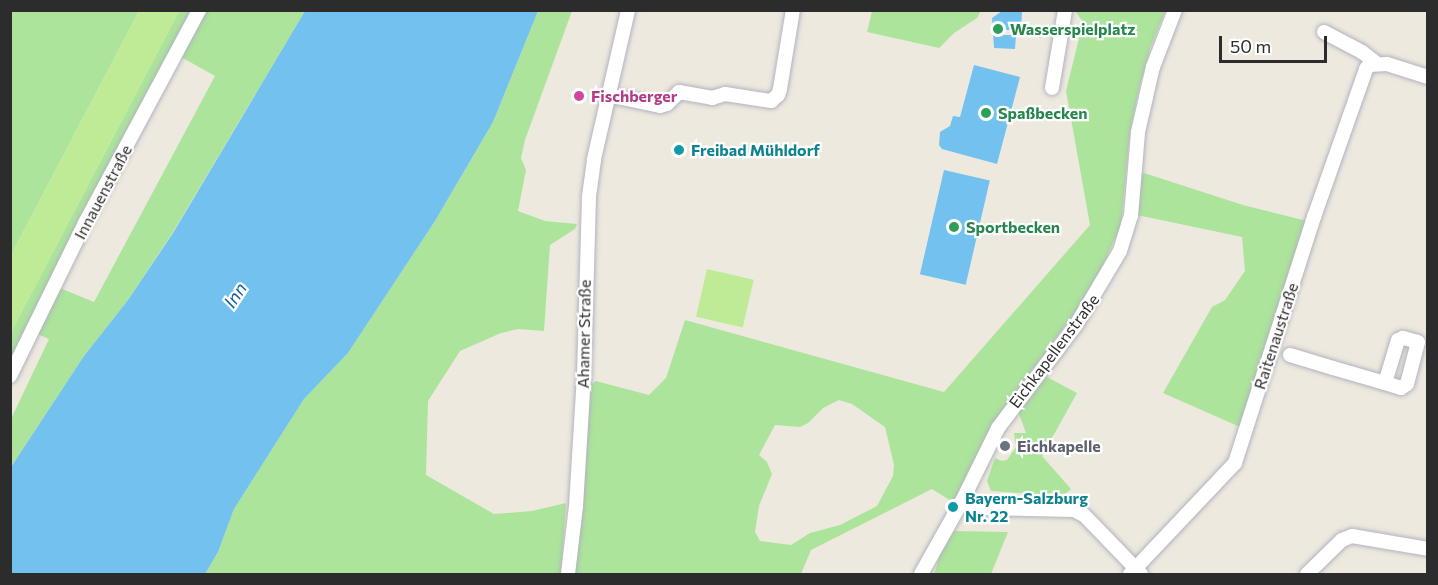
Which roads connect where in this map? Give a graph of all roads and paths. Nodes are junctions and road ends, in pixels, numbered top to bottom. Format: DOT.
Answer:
graph roads {
  1 [pos="199,10"];
  2 [pos="628,10"];
  3 [pos="793,10"];
  4 [pos="1065,10"];
  5 [pos="1175,10"];
  6 [pos="1324,32"];
  7 [pos="1373,64"];
  8 [pos="1428,77"];
  9 [pos="1052,88"];
  10 [pos="608,95"];
  11 [pos="1423,344"];
  12 [pos="1290,355"];
  13 [pos="10,376"];
  14 [pos="1385,383"];
  15 [pos="962,501"];
  16 [pos="1428,549"];
  17 [pos="1136,573"];
  18 [pos="568,574"];
  19 [pos="921,574"];
  20 [pos="1307,574"];
  1 -- 13 [label="street, Innauenstraße"];
  2 -- 10 [label="street, Ahamer Straße"];
  3 -- 10 [label="street"];
  4 -- 9 [label="street"];
  5 -- 15 [label="street, Eichkapellenstraße"];
  6 -- 7 [label="street"];
  7 -- 8 [label="street"];
  7 -- 17 [label="street, Raitenaustraße"];
  10 -- 18 [label="street, Ahamer Straße"];
  11 -- 14 [label="street"];
  11 -- 14 [label="street"];
  12 -- 14 [label="street"];
  15 -- 17 [label="street"];
  15 -- 19 [label="street, Eichkapellenstraße"];
  16 -- 20 [label="street"];
}
